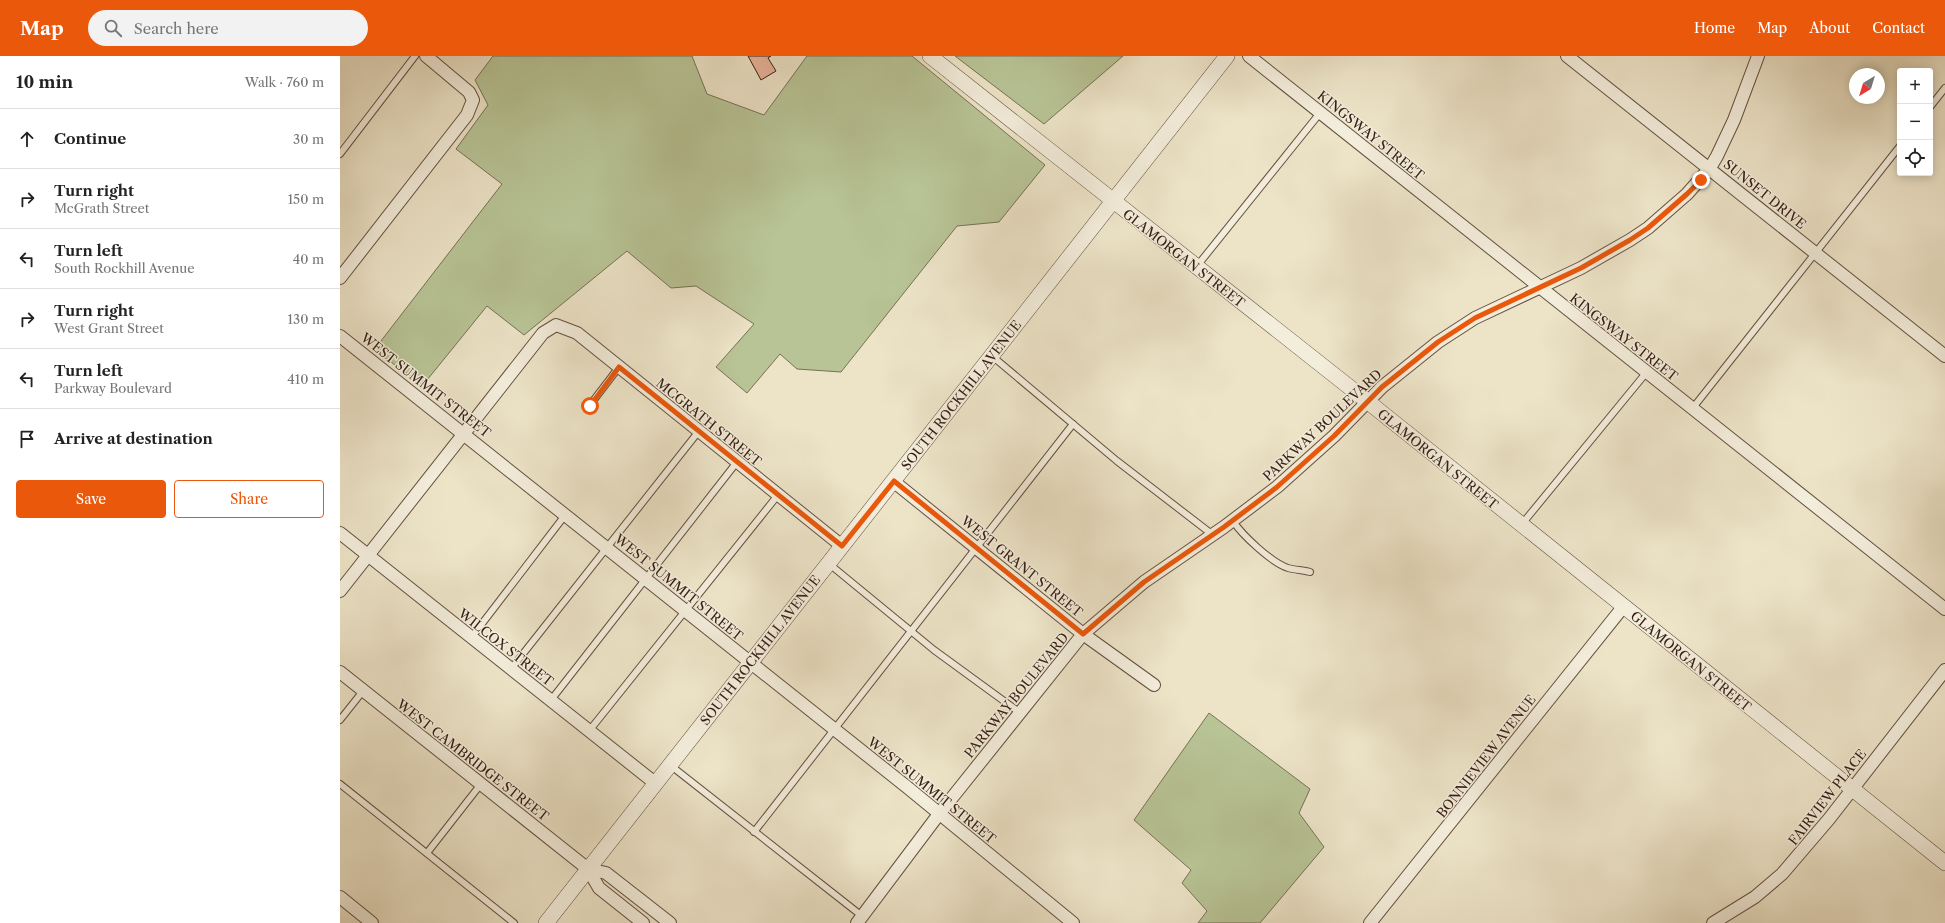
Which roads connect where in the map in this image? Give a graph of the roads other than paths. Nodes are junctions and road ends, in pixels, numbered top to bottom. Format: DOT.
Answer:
graph roads {
  1 [pos="415,56"];
  2 [pos="426,56"];
  3 [pos="930,56"];
  4 [pos="1227,56"];
  5 [pos="1249,56"];
  6 [pos="1567,56"];
  7 [pos="1758,56"];
  8 [pos="1945,88"];
  9 [pos="1932,104"];
  10 [pos="1320,113"];
  11 [pos="1897,150"];
  12 [pos="340,154"];
  13 [pos="1710,168"];
  14 [pos="1112,201"];
  15 [pos="1816,253"];
  16 [pos="1196,267"];
  17 [pos="340,278"];
  18 [pos="1538,287"];
  19 [pos="340,336"];
  20 [pos="992,356"];
  21 [pos="1945,356"];
  22 [pos="619,367"];
  23 [pos="1646,373"];
  24 [pos="1367,401"];
  25 [pos="590,406"];
  26 [pos="1692,409"];
  27 [pos="1073,424"];
  28 [pos="699,431"];
  29 [pos="464,433"];
  30 [pos="737,462"];
  31 [pos="894,481"];
  32 [pos="778,495"];
  33 [pos="566,514"];
  34 [pos="1233,521"];
  35 [pos="1521,525"];
  36 [pos="340,534"];
  37 [pos="1213,535"];
  38 [pos="842,546"];
  39 [pos="607,547"];
  40 [pos="977,548"];
  41 [pos="368,556"];
  42 [pos="828,563"];
  43 [pos="1310,572"];
  44 [pos="646,578"];
  45 [pos="340,591"];
  46 [pos="1622,606"];
  47 [pos="1945,609"];
  48 [pos="687,611"];
  49 [pos="912,630"];
  50 [pos="1083,634"];
  51 [pos="471,638"];
  52 [pos="750,662"];
  53 [pos="511,669"];
  54 [pos="1945,670"];
  55 [pos="340,672"];
  56 [pos="1154,685"];
  57 [pos="363,691"];
  58 [pos="551,700"];
  59 [pos="1019,712"];
  60 [pos="340,720"];
  61 [pos="835,729"];
  62 [pos="589,730"];
  63 [pos="670,764"];
  64 [pos="655,783"];
  65 [pos="340,784"];
  66 [pos="481,784"];
  67 [pos="1852,788"];
  68 [pos="940,814"];
  69 [pos="754,832"];
  70 [pos="426,853"];
  71 [pos="1945,863"];
  72 [pos="588,869"];
  73 [pos="340,897"];
  74 [pos="860,919"];
  75 [pos="372,923"];
  76 [pos="514,923"];
  77 [pos="546,923"];
  78 [pos="643,923"];
  79 [pos="670,923"];
  80 [pos="1073,923"];
  81 [pos="1370,923"];
  82 [pos="1713,923"];
  1 -- 12 [label="lane"];
  2 -- 17 [label="street"];
  3 -- 14 [label="street, GLAMORGAN STREET"];
  4 -- 14 [label="street, SOUTH ROCKHILL AVENUE"];
  5 -- 10 [label="street, KINGSWAY STREET"];
  6 -- 13 [label="street, SUNSET DRIVE"];
  7 -- 13 [label="street, PARKWAY BOULEVARD"];
  8 -- 9 [label="lane"];
  10 -- 16 [label="lane"];
  10 -- 18 [label="street, KINGSWAY STREET"];
  11 -- 15 [label="lane"];
  13 -- 15 [label="street, SUNSET DRIVE"];
  13 -- 18 [label="street, PARKWAY BOULEVARD"];
  14 -- 16 [label="street, GLAMORGAN STREET"];
  14 -- 20 [label="street, SOUTH ROCKHILL AVENUE"];
  15 -- 21 [label="street, SUNSET DRIVE"];
  15 -- 26 [label="lane"];
  16 -- 24 [label="street, GLAMORGAN STREET"];
  18 -- 23 [label="street, KINGSWAY STREET"];
  18 -- 24 [label="street, PARKWAY BOULEVARD"];
  19 -- 29 [label="street, WEST SUMMIT STREET"];
  20 -- 27 [label="lane"];
  20 -- 31 [label="street, SOUTH ROCKHILL AVENUE"];
  22 -- 25 [label="lane"];
  22 -- 28 [label="street, MCGRATH STREET"];
  22 -- 29 [label="street, MCGRATH STREET"];
  23 -- 26 [label="street, KINGSWAY STREET"];
  23 -- 35 [label="lane"];
  24 -- 34 [label="street, PARKWAY BOULEVARD"];
  24 -- 35 [label="street, GLAMORGAN STREET"];
  26 -- 47 [label="street, KINGSWAY STREET"];
  27 -- 37 [label="lane"];
  27 -- 40 [label="lane"];
  28 -- 30 [label="street, MCGRATH STREET"];
  28 -- 39 [label="lane"];
  29 -- 33 [label="street, WEST SUMMIT STREET"];
  29 -- 41 [label="street"];
  30 -- 32 [label="street, MCGRATH STREET"];
  30 -- 44 [label="lane"];
  31 -- 38 [label="street, SOUTH ROCKHILL AVENUE"];
  31 -- 40 [label="street, WEST GRANT STREET"];
  32 -- 38 [label="street, MCGRATH STREET"];
  32 -- 48 [label="lane"];
  33 -- 39 [label="street, WEST SUMMIT STREET"];
  33 -- 51 [label="lane"];
  34 -- 37 [label="street, PARKWAY BOULEVARD"];
  34 -- 43 [label="lane"];
  35 -- 46 [label="street, GLAMORGAN STREET"];
  36 -- 41 [label="street, WILCOX STREET"];
  37 -- 50 [label="street, PARKWAY BOULEVARD"];
  38 -- 42 [label="street, SOUTH ROCKHILL AVENUE"];
  39 -- 44 [label="street, WEST SUMMIT STREET"];
  39 -- 53 [label="lane"];
  40 -- 49 [label="lane"];
  40 -- 50 [label="street, WEST GRANT STREET"];
  41 -- 45 [label="street"];
  41 -- 51 [label="street, WILCOX STREET"];
  42 -- 49 [label="lane"];
  42 -- 52 [label="street, SOUTH ROCKHILL AVENUE"];
  44 -- 48 [label="street, WEST SUMMIT STREET"];
  44 -- 58 [label="lane"];
  46 -- 67 [label="street, GLAMORGAN STREET"];
  46 -- 81 [label="street, BONNIEVIEW AVENUE"];
  48 -- 52 [label="street, WEST SUMMIT STREET"];
  48 -- 62 [label="lane"];
  49 -- 59 [label="lane"];
  49 -- 61 [label="lane"];
  50 -- 56 [label="street, WEST GRANT STREET"];
  50 -- 59 [label="street, PARKWAY BOULEVARD"];
  51 -- 53 [label="street, WILCOX STREET"];
  52 -- 61 [label="street, WEST SUMMIT STREET"];
  52 -- 63 [label="street, SOUTH ROCKHILL AVENUE"];
  53 -- 58 [label="street, WILCOX STREET"];
  54 -- 67 [label="street, FAIRVIEW PLACE"];
  55 -- 57 [label="street, WEST CAMBRIDGE STREET"];
  57 -- 60 [label="lane"];
  57 -- 66 [label="street, WEST CAMBRIDGE STREET"];
  58 -- 62 [label="street, WILCOX STREET"];
  59 -- 68 [label="street, PARKWAY BOULEVARD"];
  61 -- 68 [label="street, WEST SUMMIT STREET"];
  61 -- 69 [label="lane"];
  62 -- 64 [label="street, WILCOX STREET"];
  63 -- 64 [label="street, SOUTH ROCKHILL AVENUE"];
  63 -- 69 [label="lane"];
  64 -- 72 [label="street, SOUTH ROCKHILL AVENUE"];
  65 -- 70 [label="lane"];
  66 -- 70 [label="lane"];
  66 -- 72 [label="street, WEST CAMBRIDGE STREET"];
  67 -- 71 [label="street, GLAMORGAN STREET"];
  67 -- 82 [label="street, FAIRVIEW PLACE"];
  68 -- 74 [label="street, PARKWAY BOULEVARD"];
  68 -- 80 [label="street, WEST SUMMIT STREET"];
  69 -- 74 [label="lane"];
  70 -- 76 [label="lane"];
  72 -- 77 [label="street, SOUTH ROCKHILL AVENUE"];
  72 -- 78 [label="street, WEST CAMBRIDGE STREET"];
  72 -- 79 [label="street, WEST CAMBRIDGE STREET"];
  73 -- 75 [label="street"];
}
